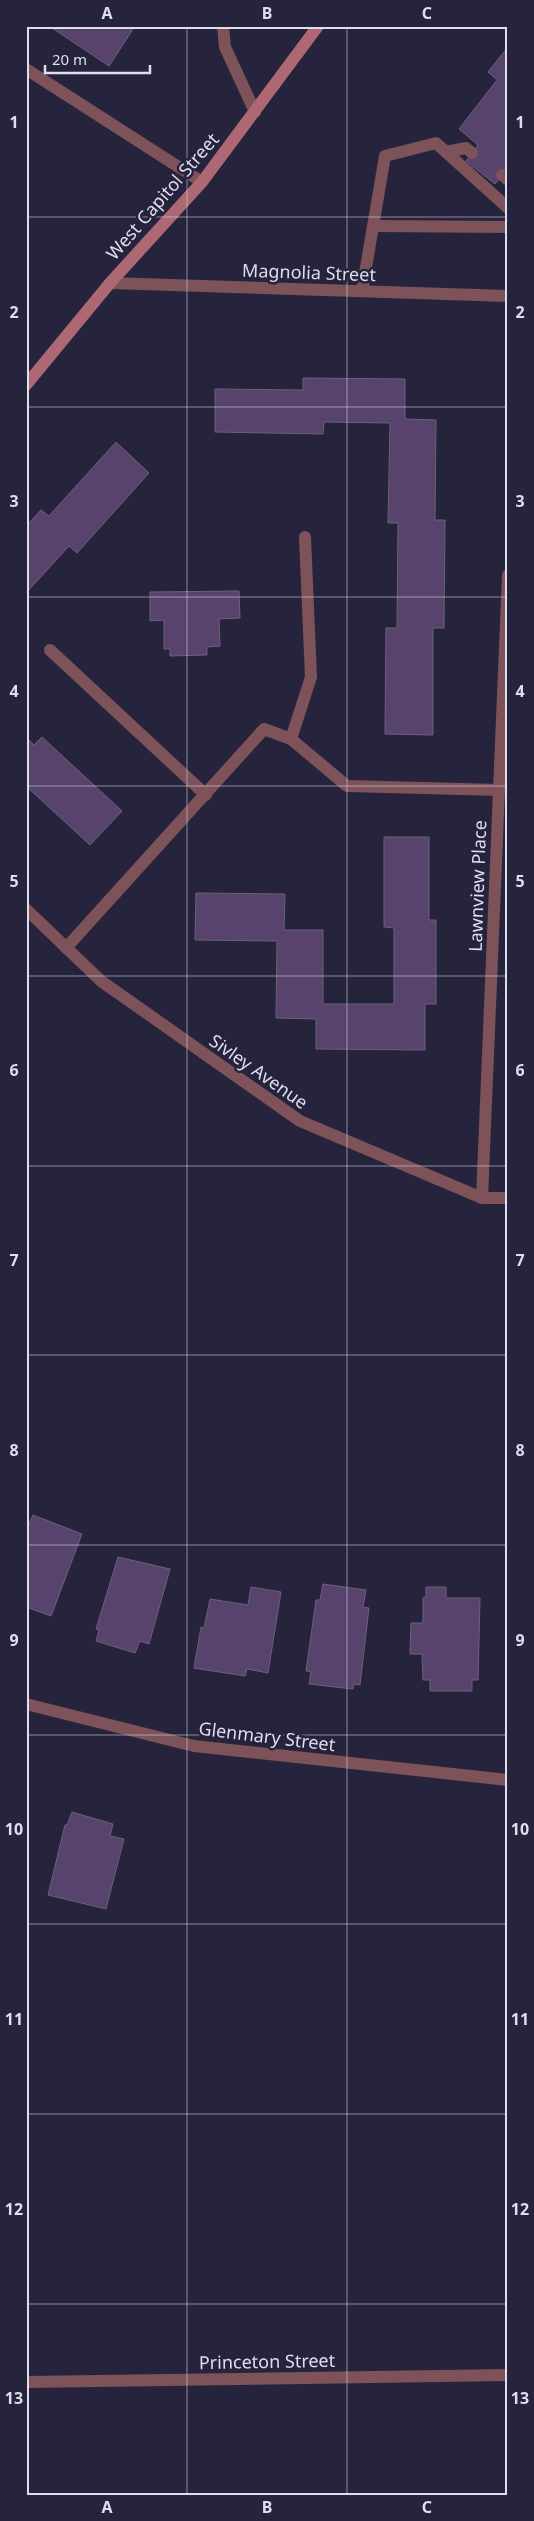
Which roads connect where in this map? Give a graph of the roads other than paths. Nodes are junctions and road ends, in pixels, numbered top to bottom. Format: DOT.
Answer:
graph roads {
  1 [pos="223,26"];
  2 [pos="318,26"];
  3 [pos="26,69"];
  4 [pos="255,112"];
  5 [pos="446,152"];
  6 [pos="472,153"];
  7 [pos="202,182"];
  8 [pos="508,208"];
  9 [pos="373,226"];
  10 [pos="508,227"];
  11 [pos="110,284"];
  12 [pos="362,291"];
  13 [pos="508,296"];
  14 [pos="26,385"];
  15 [pos="305,536"];
  16 [pos="508,576"];
  17 [pos="50,650"];
  18 [pos="291,739"];
  19 [pos="499,790"];
  20 [pos="206,795"];
  21 [pos="26,909"];
  22 [pos="66,948"];
  23 [pos="482,1198"];
  24 [pos="508,1198"];
  25 [pos="26,1704"];
  26 [pos="508,1780"];
  27 [pos="508,2376"];
  28 [pos="26,2382"];
  1 -- 4 [label="street"];
  2 -- 4 [label="main road, West Capitol Street"];
  3 -- 7 [label="street"];
  4 -- 7 [label="main road, West Capitol Street"];
  5 -- 6 [label="street"];
  5 -- 8 [label="street"];
  5 -- 9 [label="street"];
  7 -- 11 [label="main road, West Capitol Street"];
  9 -- 10 [label="street"];
  9 -- 12 [label="street"];
  11 -- 12 [label="street, Magnolia Street"];
  11 -- 14 [label="main road, West Capitol Street"];
  12 -- 13 [label="street, Magnolia Street"];
  15 -- 18 [label="street"];
  16 -- 19 [label="street, Lawnview Place"];
  17 -- 20 [label="street"];
  18 -- 19 [label="street"];
  18 -- 20 [label="street"];
  19 -- 23 [label="street, Lawnview Place"];
  20 -- 22 [label="street"];
  21 -- 22 [label="street, Sivley Avenue"];
  22 -- 23 [label="street, Sivley Avenue"];
  23 -- 24 [label="street, Sivley Avenue"];
  25 -- 26 [label="street, Glenmary Street"];
  27 -- 28 [label="street, Princeton Street"];
}
